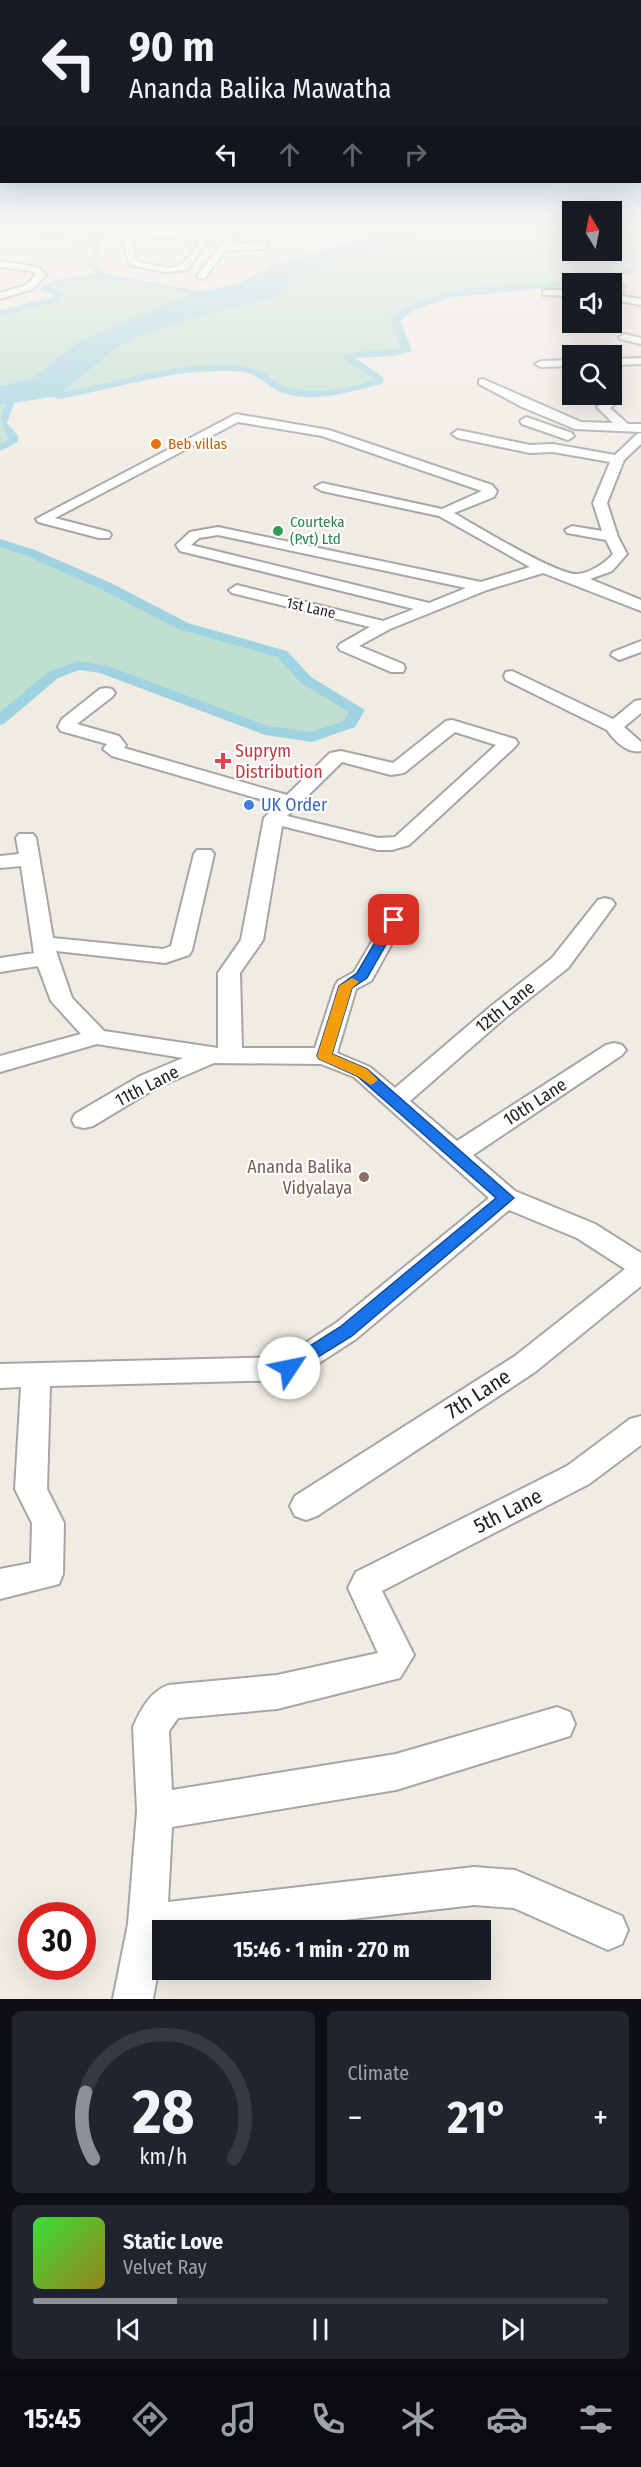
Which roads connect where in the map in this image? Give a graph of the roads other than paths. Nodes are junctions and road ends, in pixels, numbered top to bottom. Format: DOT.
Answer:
graph roads {
  1 [pos="624,337"];
  2 [pos="641,341"];
  3 [pos="641,361"];
  4 [pos="622,362"];
  5 [pos="562,363"];
  6 [pos="541,364"];
  7 [pos="483,382"];
  8 [pos="608,405"];
  9 [pos="526,422"];
  10 [pos="626,428"];
  11 [pos="641,428"];
  12 [pos="458,434"];
  13 [pos="638,439"];
  14 [pos="618,459"];
  15 [pos="322,487"];
  16 [pos="443,513"];
  17 [pos="572,530"];
  18 [pos="104,535"];
  19 [pos="611,537"];
  20 [pos="543,568"];
  21 [pos="576,579"];
  22 [pos="483,588"];
  23 [pos="237,590"];
  24 [pos="641,606"];
  25 [pos="431,608"];
  26 [pos="384,626"];
  27 [pos="641,646"];
  28 [pos="619,655"];
  29 [pos="397,668"];
  30 [pos="512,676"];
  31 [pos="106,693"];
  32 [pos="641,705"];
  33 [pos="615,726"];
  34 [pos="636,747"];
  35 [pos="290,802"];
  36 [pos="274,818"];
  37 [pos="204,854"];
  38 [pos="0,862"];
  39 [pos="605,904"];
  40 [pos="394,920"];
  41 [pos="44,950"];
  42 [pos="0,965"];
  43 [pos="96,1036"];
  44 [pos="614,1050"];
  45 [pos="220,1056"];
  46 [pos="324,1056"];
  47 [pos="0,1064"];
  48 [pos="395,1101"];
  49 [pos="84,1120"];
  50 [pos="456,1155"];
  51 [pos="506,1198"];
  52 [pos="641,1268"];
  53 [pos="36,1375"];
  54 [pos="0,1376"];
  55 [pos="641,1428"];
  56 [pos="306,1506"];
  57 [pos="0,1584"];
  58 [pos="556,1724"];
  59 [pos="155,1811"];
  60 [pos="147,1924"];
  61 [pos="608,1930"];
  62 [pos="134,1999"];
  1 -- 2 [label="street"];
  3 -- 4 [label="street"];
  5 -- 6 [label="street"];
  7 -- 10 [label="street"];
  8 -- 10 [label="street"];
  9 -- 13 [label="street"];
  10 -- 11 [label="street"];
  12 -- 14 [label="street"];
  13 -- 14 [label="street"];
  14 -- 19 [label="street"];
  15 -- 16 [label="street"];
  16 -- 18 [label="street"];
  16 -- 20 [label="street"];
  17 -- 19 [label="street"];
  19 -- 21 [label="street"];
  20 -- 21 [label="street"];
  20 -- 22 [label="street"];
  21 -- 24 [label="street"];
  22 -- 25 [label="street"];
  22 -- 25 [label="street"];
  23 -- 26 [label="street, 1st Lane"];
  25 -- 26 [label="street"];
  26 -- 29 [label="street"];
  27 -- 28 [label="street"];
  30 -- 33 [label="street"];
  31 -- 35 [label="street"];
  32 -- 33 [label="street"];
  33 -- 34 [label="street"];
  35 -- 36 [label="street"];
  35 -- 36 [label="street"];
  36 -- 45 [label="street"];
  37 -- 41 [label="street"];
  38 -- 41 [label="street"];
  39 -- 48 [label="street, 12th Lane"];
  40 -- 46 [label="street"];
  41 -- 42 [label="street"];
  41 -- 43 [label="street"];
  43 -- 45 [label="street"];
  43 -- 47 [label="street"];
  44 -- 50 [label="street, 10th Lane"];
  45 -- 46 [label="street"];
  45 -- 49 [label="street, 11th Lane"];
  46 -- 48 [label="street"];
  48 -- 50 [label="street"];
  50 -- 51 [label="street"];
  51 -- 52 [label="street"];
  51 -- 53 [label="street"];
  52 -- 56 [label="street, 7th Lane"];
  53 -- 54 [label="street"];
  53 -- 57 [label="street"];
  55 -- 59 [label="street, 5th Lane"];
  58 -- 59 [label="street"];
  59 -- 60 [label="street"];
  60 -- 61 [label="street"];
  60 -- 62 [label="street"];
}
